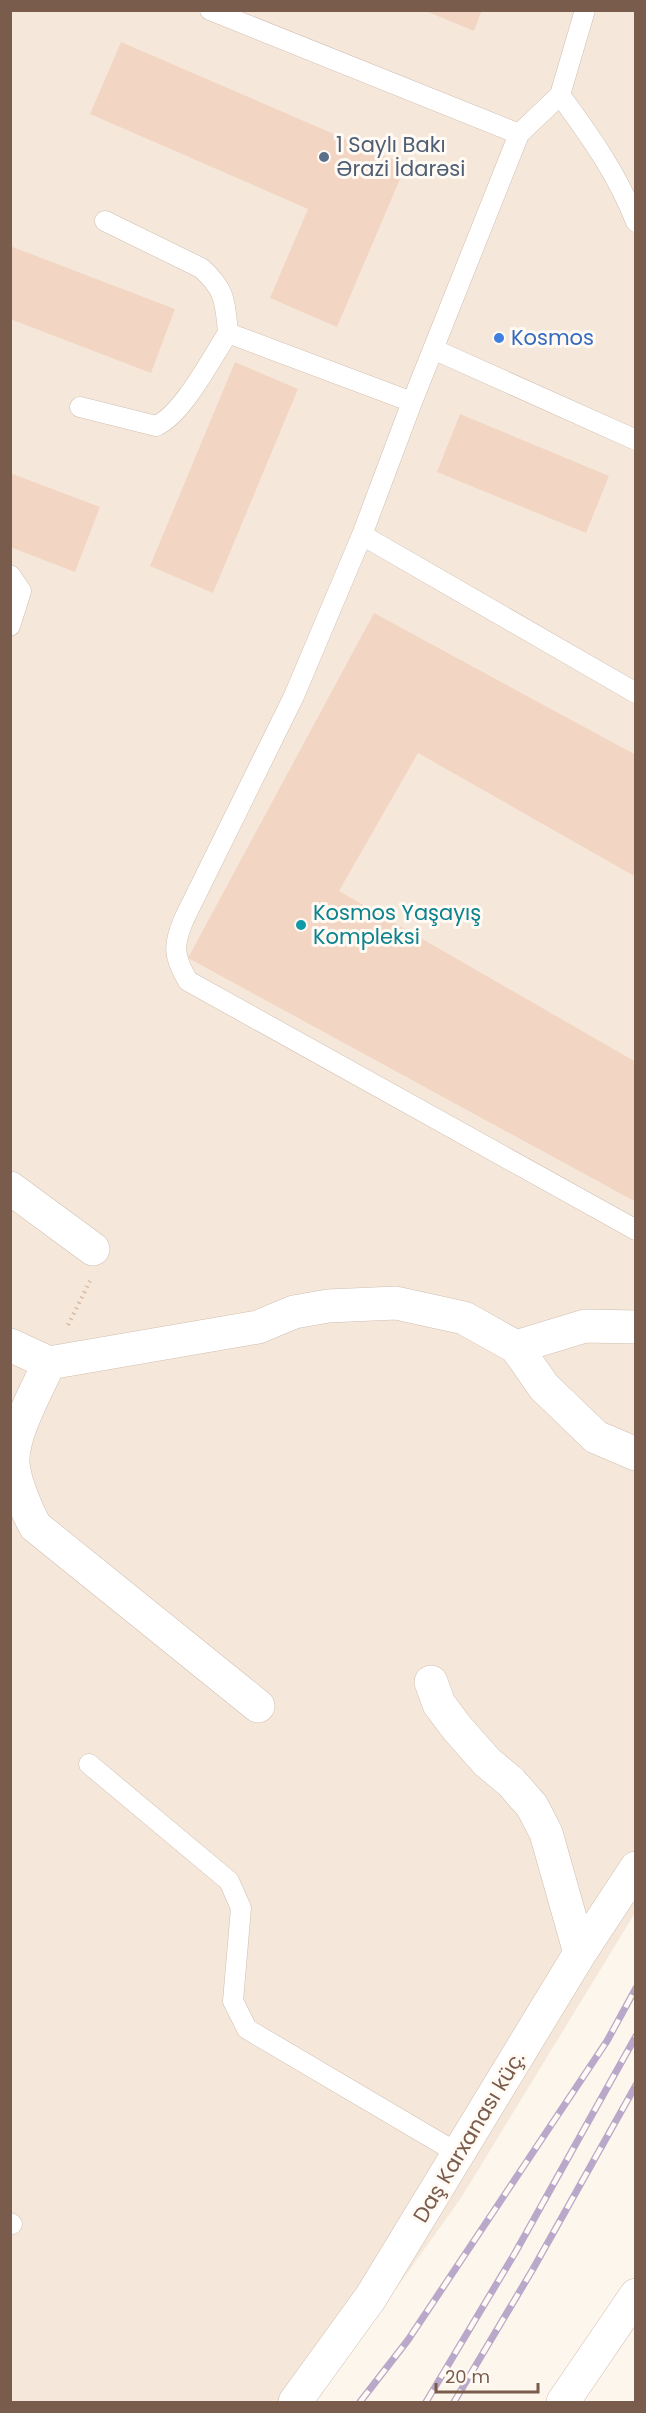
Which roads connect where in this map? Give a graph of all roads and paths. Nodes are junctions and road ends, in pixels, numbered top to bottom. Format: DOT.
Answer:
graph roads {
  1 [pos="210,10"];
  2 [pos="585,10"];
  3 [pos="560,95"];
  4 [pos="519,134"];
  5 [pos="105,221"];
  6 [pos="636,222"];
  7 [pos="228,333"];
  8 [pos="433,349"];
  9 [pos="412,402"];
  10 [pos="80,407"];
  11 [pos="636,440"];
  12 [pos="362,535"];
  13 [pos="10,574"];
  14 [pos="10,626"];
  15 [pos="636,693"];
  16 [pos="10,1188"];
  17 [pos="636,1230"];
  18 [pos="93,1248"];
  19 [pos="636,1327"];
  20 [pos="10,1345"];
  21 [pos="516,1347"];
  22 [pos="49,1363"];
  23 [pos="636,1454"];
  24 [pos="431,1682"];
  25 [pos="258,1706"];
  26 [pos="88,1764"];
  27 [pos="636,1868"];
  28 [pos="580,1953"];
  29 [pos="459,2154"];
  30 [pos="636,2295"];
  31 [pos="295,2403"];
  32 [pos="563,2403"];
  1 -- 4 [label="lane"];
  2 -- 3 [label="lane"];
  3 -- 4 [label="lane"];
  3 -- 6 [label="lane"];
  4 -- 8 [label="lane"];
  5 -- 7 [label="lane"];
  7 -- 9 [label="lane"];
  7 -- 10 [label="lane"];
  8 -- 9 [label="lane"];
  8 -- 11 [label="lane"];
  9 -- 12 [label="lane"];
  12 -- 15 [label="lane"];
  12 -- 17 [label="lane"];
  13 -- 14 [label="lane"];
  16 -- 18 [label="street"];
  18 -- 22 [label="path"];
  19 -- 21 [label="street"];
  20 -- 22 [label="street"];
  21 -- 22 [label="street"];
  21 -- 23 [label="street"];
  22 -- 25 [label="street"];
  24 -- 28 [label="street"];
  26 -- 29 [label="lane"];
  27 -- 28 [label="street, Daş Karxanası küç."];
  28 -- 29 [label="street, Daş Karxanası küç."];
  29 -- 31 [label="street, Daş Karxanası küç."];
  30 -- 32 [label="street"];
}
